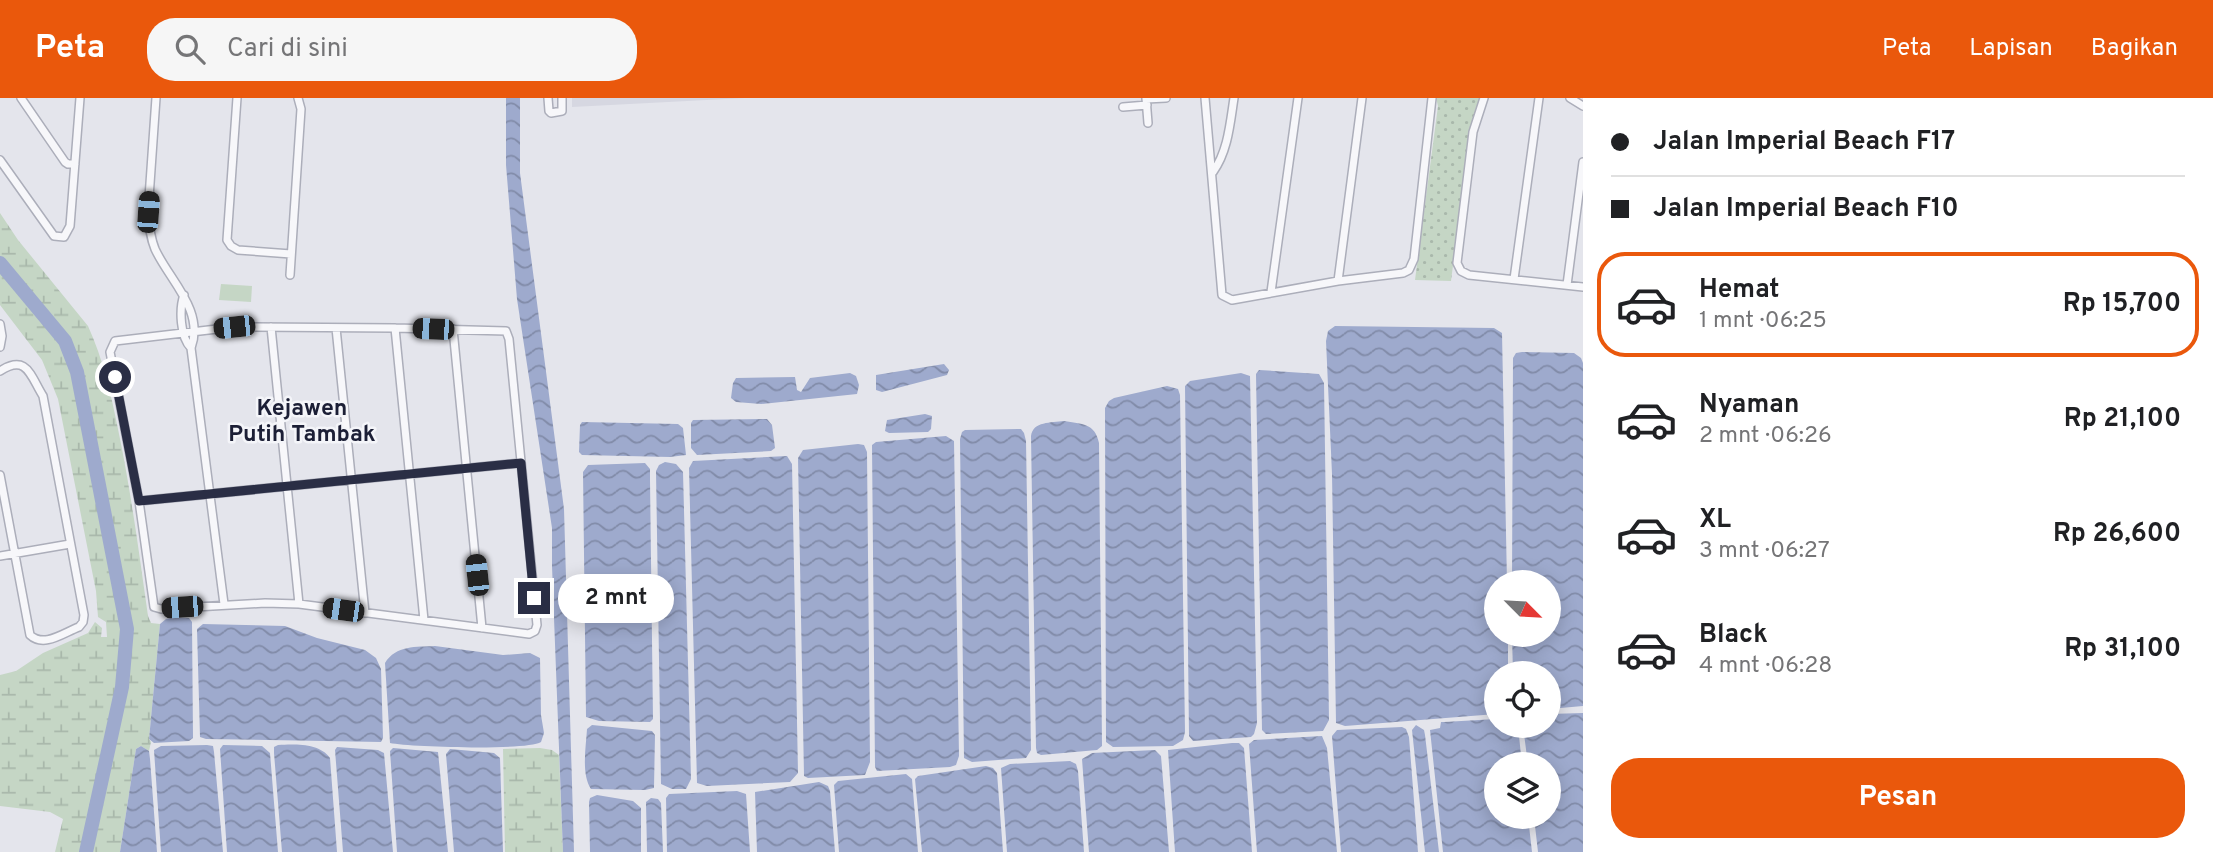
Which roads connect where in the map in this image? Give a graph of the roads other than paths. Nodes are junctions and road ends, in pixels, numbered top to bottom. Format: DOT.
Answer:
graph roads {
  1 [pos="21,98"];
  2 [pos="80,98"];
  3 [pos="156,98"];
  4 [pos="237,98"];
  5 [pos="298,98"];
  6 [pos="548,98"];
  7 [pos="562,98"];
  8 [pos="1166,98"];
  9 [pos="1205,98"];
  10 [pos="1234,98"];
  11 [pos="1298,98"];
  12 [pos="1362,98"];
  13 [pos="1432,98"];
  14 [pos="1484,98"];
  15 [pos="1539,98"];
  16 [pos="1570,98"];
  17 [pos="1147,101"];
  18 [pos="1583,106"];
  19 [pos="1123,107"];
  20 [pos="1148,123"];
  21 [pos="0,160"];
  22 [pos="1583,162"];
  23 [pos="75,164"];
  24 [pos="1213,172"];
  25 [pos="291,254"];
  26 [pos="289,275"];
  27 [pos="1514,279"];
  28 [pos="1338,281"];
  29 [pos="1567,285"];
  30 [pos="1583,287"];
  31 [pos="1271,292"];
  32 [pos="184,295"];
  33 [pos="0,324"];
  34 [pos="271,327"];
  35 [pos="336,328"];
  36 [pos="395,328"];
  37 [pos="453,329"];
  38 [pos="193,331"];
  39 [pos="184,333"];
  40 [pos="0,347"];
  41 [pos="191,348"];
  42 [pos="0,370"];
  43 [pos="521,463"];
  44 [pos="467,468"];
  45 [pos="410,474"];
  46 [pos="0,475"];
  47 [pos="350,480"];
  48 [pos="289,486"];
  49 [pos="209,494"];
  50 [pos="139,501"];
  51 [pos="70,544"];
  52 [pos="15,554"];
  53 [pos="0,556"];
  54 [pos="224,604"];
  55 [pos="299,604"];
  56 [pos="365,613"];
  57 [pos="424,620"];
  58 [pos="482,628"];
  1 -- 23 [label="street"];
  2 -- 23 [label="street"];
  3 -- 32 [label="street"];
  4 -- 25 [label="street"];
  5 -- 25 [label="street"];
  6 -- 7 [label="street"];
  8 -- 17 [label="street"];
  9 -- 24 [label="street"];
  10 -- 24 [label="street"];
  11 -- 31 [label="street"];
  12 -- 28 [label="street"];
  13 -- 28 [label="street"];
  14 -- 27 [label="street"];
  15 -- 27 [label="street"];
  16 -- 18 [label="street"];
  17 -- 19 [label="street"];
  17 -- 20 [label="street"];
  21 -- 23 [label="street"];
  22 -- 29 [label="street"];
  24 -- 31 [label="street"];
  25 -- 26 [label="street"];
  27 -- 29 [label="street"];
  28 -- 31 [label="street"];
  29 -- 30 [label="street"];
  32 -- 38 [label="street"];
  32 -- 39 [label="street"];
  33 -- 40 [label="street"];
  34 -- 35 [label="street"];
  34 -- 38 [label="street"];
  34 -- 48 [label="street"];
  35 -- 36 [label="street"];
  35 -- 47 [label="street"];
  36 -- 37 [label="street"];
  36 -- 45 [label="street"];
  37 -- 43 [label="street"];
  37 -- 44 [label="street"];
  38 -- 39 [label="street"];
  38 -- 41 [label="street"];
  39 -- 41 [label="street"];
  39 -- 50 [label="street"];
  41 -- 49 [label="street"];
  42 -- 51 [label="street"];
  43 -- 44 [label="street"];
  43 -- 58 [label="street"];
  44 -- 45 [label="street"];
  44 -- 58 [label="street"];
  45 -- 47 [label="street"];
  45 -- 57 [label="street"];
  46 -- 52 [label="street"];
  47 -- 48 [label="street"];
  47 -- 56 [label="street"];
  48 -- 49 [label="street"];
  48 -- 55 [label="street"];
  49 -- 50 [label="street"];
  49 -- 54 [label="street"];
  50 -- 54 [label="street"];
  51 -- 52 [label="street"];
  51 -- 52 [label="street"];
  52 -- 53 [label="street"];
  54 -- 55 [label="street"];
  55 -- 56 [label="street"];
  56 -- 57 [label="street"];
  57 -- 58 [label="street"];
}
